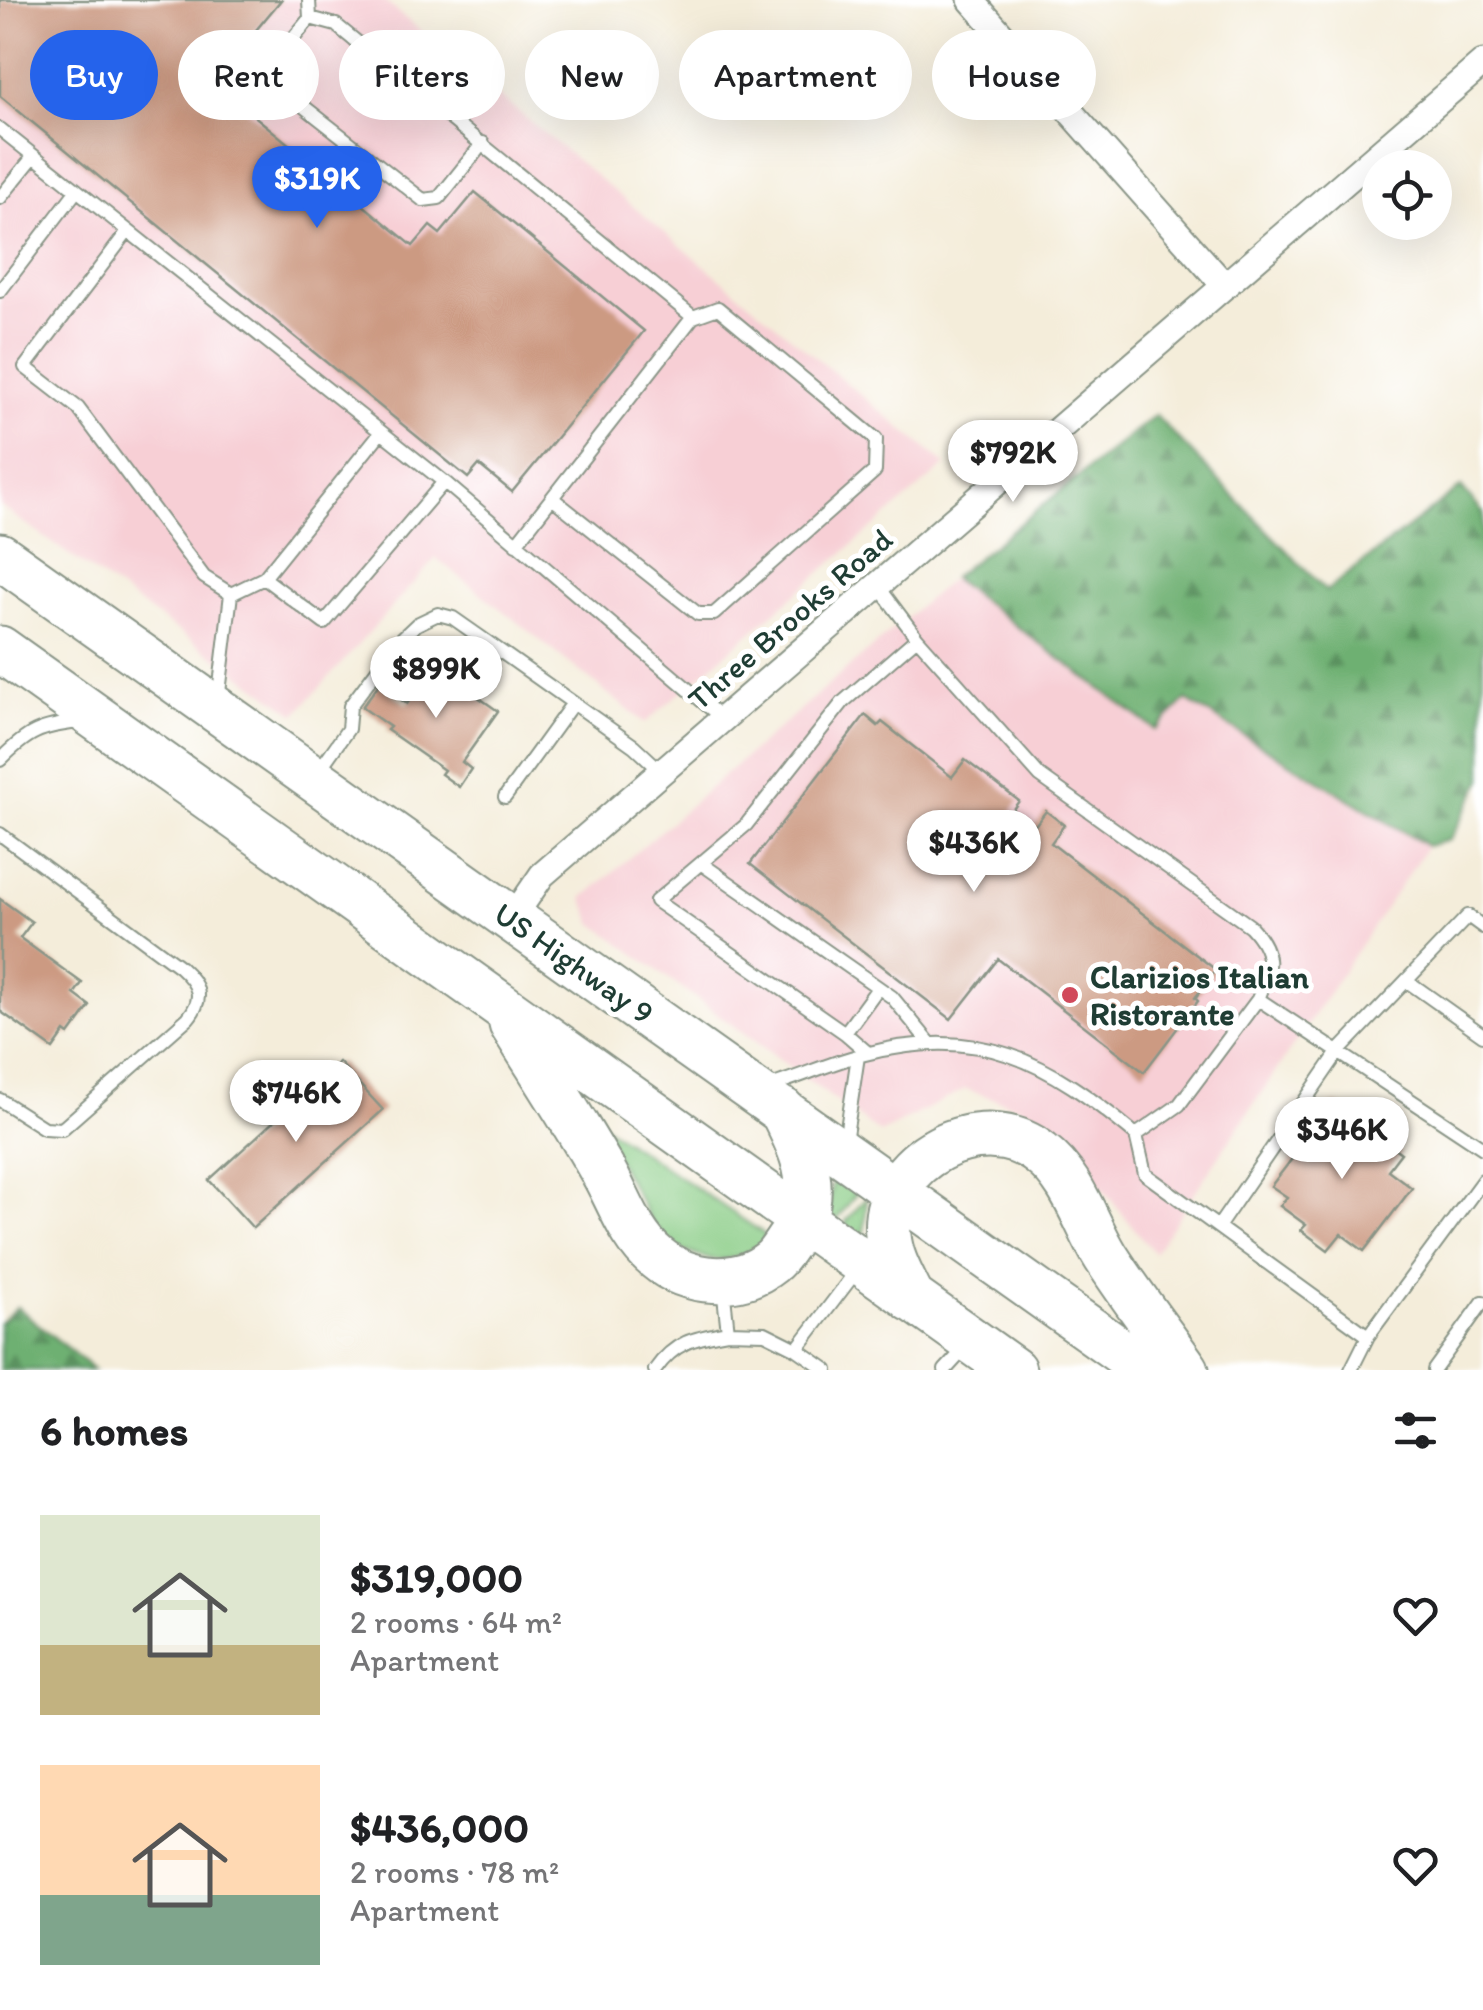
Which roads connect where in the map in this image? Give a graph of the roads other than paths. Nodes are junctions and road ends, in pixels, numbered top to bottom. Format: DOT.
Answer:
graph roads {
  1 [pos="309,0"];
  2 [pos="972,0"];
  3 [pos="310,18"];
  4 [pos="1483,63"];
  5 [pos="0,129"];
  6 [pos="483,143"];
  7 [pos="34,156"];
  8 [pos="77,190"];
  9 [pos="0,198"];
  10 [pos="128,231"];
  11 [pos="1225,286"];
  12 [pos="0,291"];
  13 [pos="693,318"];
  14 [pos="381,432"];
  15 [pos="444,482"];
  16 [pos="552,498"];
  17 [pos="516,544"];
  18 [pos="0,556"];
  19 [pos="264,578"];
  20 [pos="878,586"];
  21 [pos="231,594"];
  22 [pos="918,638"];
  23 [pos="0,649"];
  24 [pos="573,703"];
  25 [pos="217,712"];
  26 [pos="101,719"];
  27 [pos="723,719"];
  28 [pos="0,760"];
  29 [pos="662,772"];
  30 [pos="314,779"];
  31 [pos="505,797"];
  32 [pos="0,834"];
  33 [pos="702,864"];
  34 [pos="512,919"];
  35 [pos="1483,926"];
  36 [pos="1406,981"];
  37 [pos="878,988"];
  38 [pos="1258,1000"];
  39 [pos="500,1005"];
  40 [pos="845,1032"];
  41 [pos="1483,1035"];
  42 [pos="929,1042"];
  43 [pos="1339,1051"];
  44 [pos="863,1054"];
  45 [pos="0,1100"];
  46 [pos="768,1100"];
  47 [pos="1136,1136"];
  48 [pos="1483,1148"];
  49 [pos="843,1153"];
  50 [pos="1483,1180"];
  51 [pos="895,1192"];
  52 [pos="803,1221"];
  53 [pos="1218,1227"];
  54 [pos="862,1264"];
  55 [pos="723,1279"];
  56 [pos="914,1300"];
  57 [pos="1483,1302"];
  58 [pos="728,1332"];
  59 [pos="1368,1336"];
  60 [pos="798,1349"];
  61 [pos="987,1363"];
  62 [pos="659,1368"];
  63 [pos="827,1370"];
  64 [pos="1147,1370"];
  65 [pos="1186,1370"];
  66 [pos="1351,1370"];
  67 [pos="1434,1370"];
  1 -- 3 [label="lane"];
  2 -- 11 [label="street"];
  3 -- 6 [label="lane"];
  3 -- 6 [label="lane"];
  4 -- 11 [label="street, Three Brooks Road"];
  5 -- 7 [label="lane"];
  6 -- 13 [label="lane"];
  7 -- 8 [label="lane"];
  7 -- 9 [label="lane"];
  8 -- 10 [label="lane"];
  8 -- 12 [label="lane"];
  10 -- 14 [label="lane"];
  10 -- 21 [label="lane"];
  11 -- 20 [label="street, Three Brooks Road"];
  13 -- 16 [label="lane"];
  13 -- 16 [label="lane"];
  14 -- 15 [label="lane"];
  14 -- 19 [label="lane"];
  15 -- 17 [label="lane"];
  15 -- 19 [label="lane"];
  16 -- 17 [label="lane"];
  17 -- 27 [label="lane"];
  18 -- 25 [label="highway, US Highway 9"];
  19 -- 21 [label="lane"];
  20 -- 22 [label="lane"];
  20 -- 27 [label="street, Three Brooks Road"];
  21 -- 25 [label="lane"];
  22 -- 33 [label="lane"];
  22 -- 38 [label="lane"];
  23 -- 26 [label="highway"];
  24 -- 29 [label="lane"];
  24 -- 30 [label="lane"];
  24 -- 31 [label="lane"];
  25 -- 30 [label="highway, US Highway 9"];
  26 -- 28 [label="lane"];
  26 -- 39 [label="highway"];
  27 -- 29 [label="street, Three Brooks Road"];
  29 -- 34 [label="street, Three Brooks Road"];
  30 -- 34 [label="highway, US Highway 9"];
  32 -- 45 [label="lane"];
  33 -- 37 [label="lane"];
  33 -- 40 [label="lane"];
  34 -- 46 [label="highway, US Highway 9"];
  35 -- 36 [label="lane"];
  36 -- 41 [label="lane"];
  36 -- 43 [label="lane"];
  37 -- 40 [label="lane"];
  37 -- 42 [label="lane"];
  38 -- 43 [label="lane"];
  38 -- 47 [label="lane"];
  39 -- 52 [label="highway"];
  39 -- 55 [label="highway"];
  40 -- 44 [label="lane"];
  42 -- 44 [label="lane"];
  42 -- 47 [label="lane"];
  43 -- 48 [label="lane"];
  43 -- 53 [label="lane"];
  44 -- 46 [label="lane"];
  44 -- 49 [label="lane"];
  46 -- 49 [label="highway, US Highway 9"];
  46 -- 52 [label="highway"];
  47 -- 53 [label="lane"];
  49 -- 51 [label="highway, US Highway 9"];
  50 -- 59 [label="lane"];
  51 -- 56 [label="highway"];
  51 -- 64 [label="highway, US Highway 9"];
  51 -- 65 [label="highway"];
  52 -- 54 [label="highway"];
  52 -- 55 [label="highway"];
  53 -- 59 [label="lane"];
  54 -- 56 [label="highway"];
  54 -- 60 [label="lane"];
  55 -- 58 [label="lane"];
  56 -- 61 [label="highway"];
  57 -- 67 [label="lane"];
  58 -- 60 [label="lane"];
  58 -- 62 [label="lane"];
  59 -- 66 [label="lane"];
  60 -- 63 [label="lane"];
}
